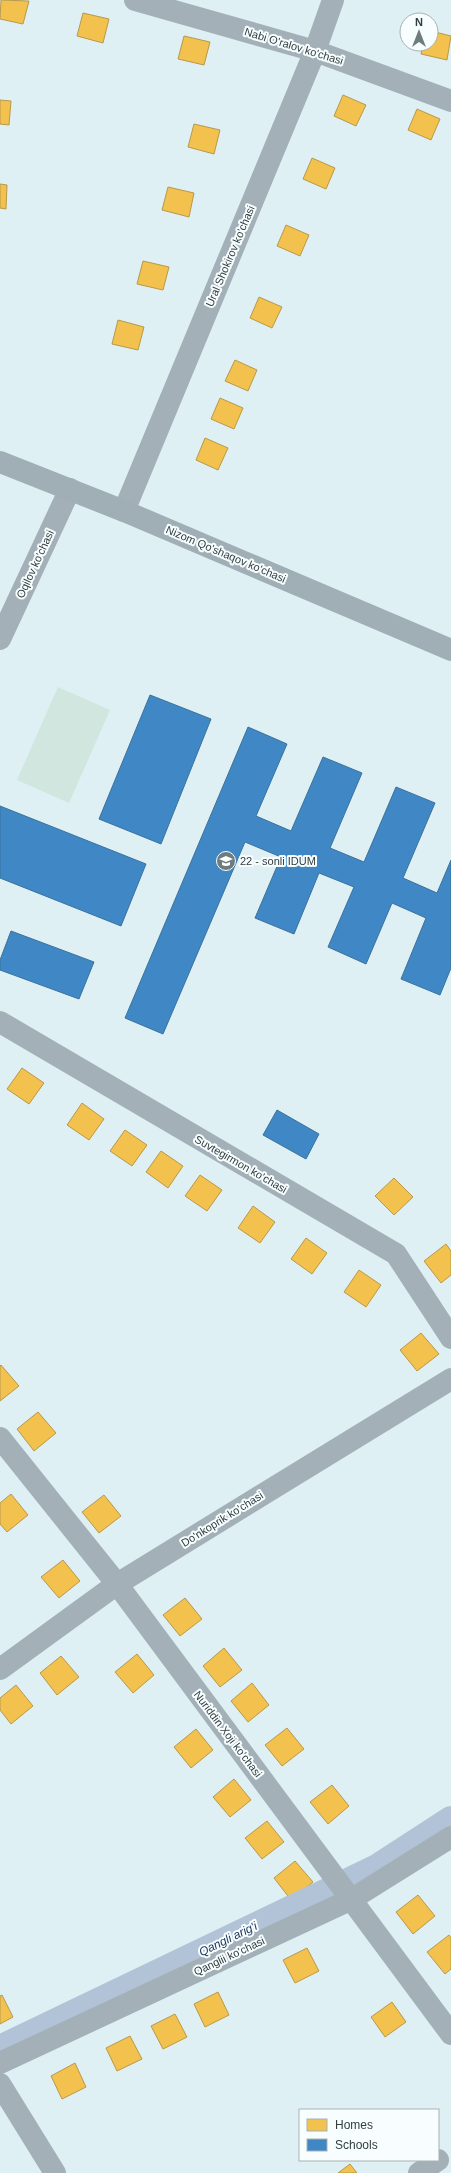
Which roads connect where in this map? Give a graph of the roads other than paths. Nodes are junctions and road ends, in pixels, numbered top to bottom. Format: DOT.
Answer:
graph roads {
  1 [pos="135,0"];
  2 [pos="333,0"];
  3 [pos="315,51"];
  4 [pos="451,101"];
  5 [pos="0,462"];
  6 [pos="70,489"];
  7 [pos="124,511"];
  8 [pos="0,639"];
  9 [pos="451,650"];
  10 [pos="0,1022"];
  11 [pos="451,1338"];
  12 [pos="451,1379"];
  13 [pos="0,1438"];
  14 [pos="117,1584"];
  15 [pos="0,1669"];
  16 [pos="451,1838"];
  17 [pos="344,1888"];
  18 [pos="451,2034"];
  19 [pos="0,2063"];
  20 [pos="0,2084"];
  21 [pos="451,2151"];
  22 [pos="439,2159"];
  23 [pos="437,2161"];
  24 [pos="56,2173"];
  25 [pos="419,2173"];
  1 -- 3 [label="street, Nabi O'ralov ko'chasi"];
  2 -- 3 [label="street, Ural Shokirov ko'chasi"];
  3 -- 4 [label="street, Nabi O'ralov ko'chasi"];
  3 -- 7 [label="street, Ural Shokirov ko'chasi"];
  5 -- 6 [label="main road, Nizom Qo'shaqov ko'chasi"];
  6 -- 7 [label="main road, Nizom Qo'shaqov ko'chasi"];
  6 -- 8 [label="street, Oqilov ko'chasi"];
  7 -- 9 [label="main road, Nizom Qo'shaqov ko'chasi"];
  10 -- 11 [label="street, Suvtegirmon ko'chasi"];
  12 -- 14 [label="street, Do'nkoprik ko'chasi"];
  13 -- 14 [label="street, Nuriddin Xoji ko'chasi"];
  14 -- 15 [label="street, Do'nkoprik ko'chasi"];
  14 -- 17 [label="street, Nuriddin Xoji ko'chasi"];
  16 -- 17 [label="street, Qanglii ko'chasi"];
  17 -- 18 [label="street, Nuriddin Xoji ko'chasi"];
  17 -- 19 [label="street, Qanglii ko'chasi"];
  20 -- 24 [label="street"];
  21 -- 22 [label="street"];
  23 -- 25 [label="street"];
}
